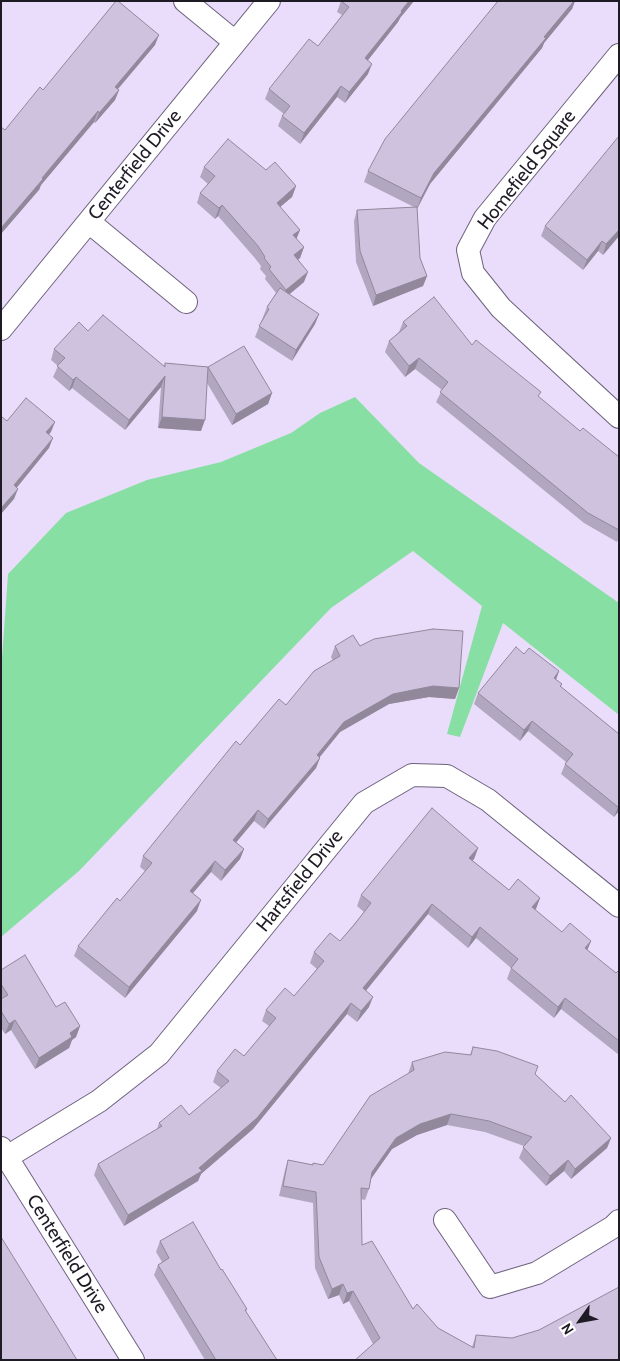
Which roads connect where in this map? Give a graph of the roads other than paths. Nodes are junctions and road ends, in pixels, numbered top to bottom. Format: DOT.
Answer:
graph roads {
  1 [pos="185,1"];
  2 [pos="269,1"];
  3 [pos="235,42"];
  4 [pos="619,54"];
  5 [pos="89,222"];
  6 [pos="186,302"];
  7 [pos="1,329"];
  8 [pos="619,417"];
  9 [pos="619,906"];
  10 [pos="4,1152"];
  11 [pos="446,1220"];
  12 [pos="619,1221"];
  13 [pos="133,1360"];
  1 -- 3 [label="street"];
  2 -- 3 [label="street, Centerfield Drive"];
  3 -- 5 [label="street, Centerfield Drive"];
  4 -- 8 [label="street, Homefield Square"];
  5 -- 6 [label="street"];
  5 -- 7 [label="street, Centerfield Drive"];
  9 -- 10 [label="street, Hartsfield Drive"];
  10 -- 13 [label="street, Centerfield Drive"];
  11 -- 12 [label="street"];
}
